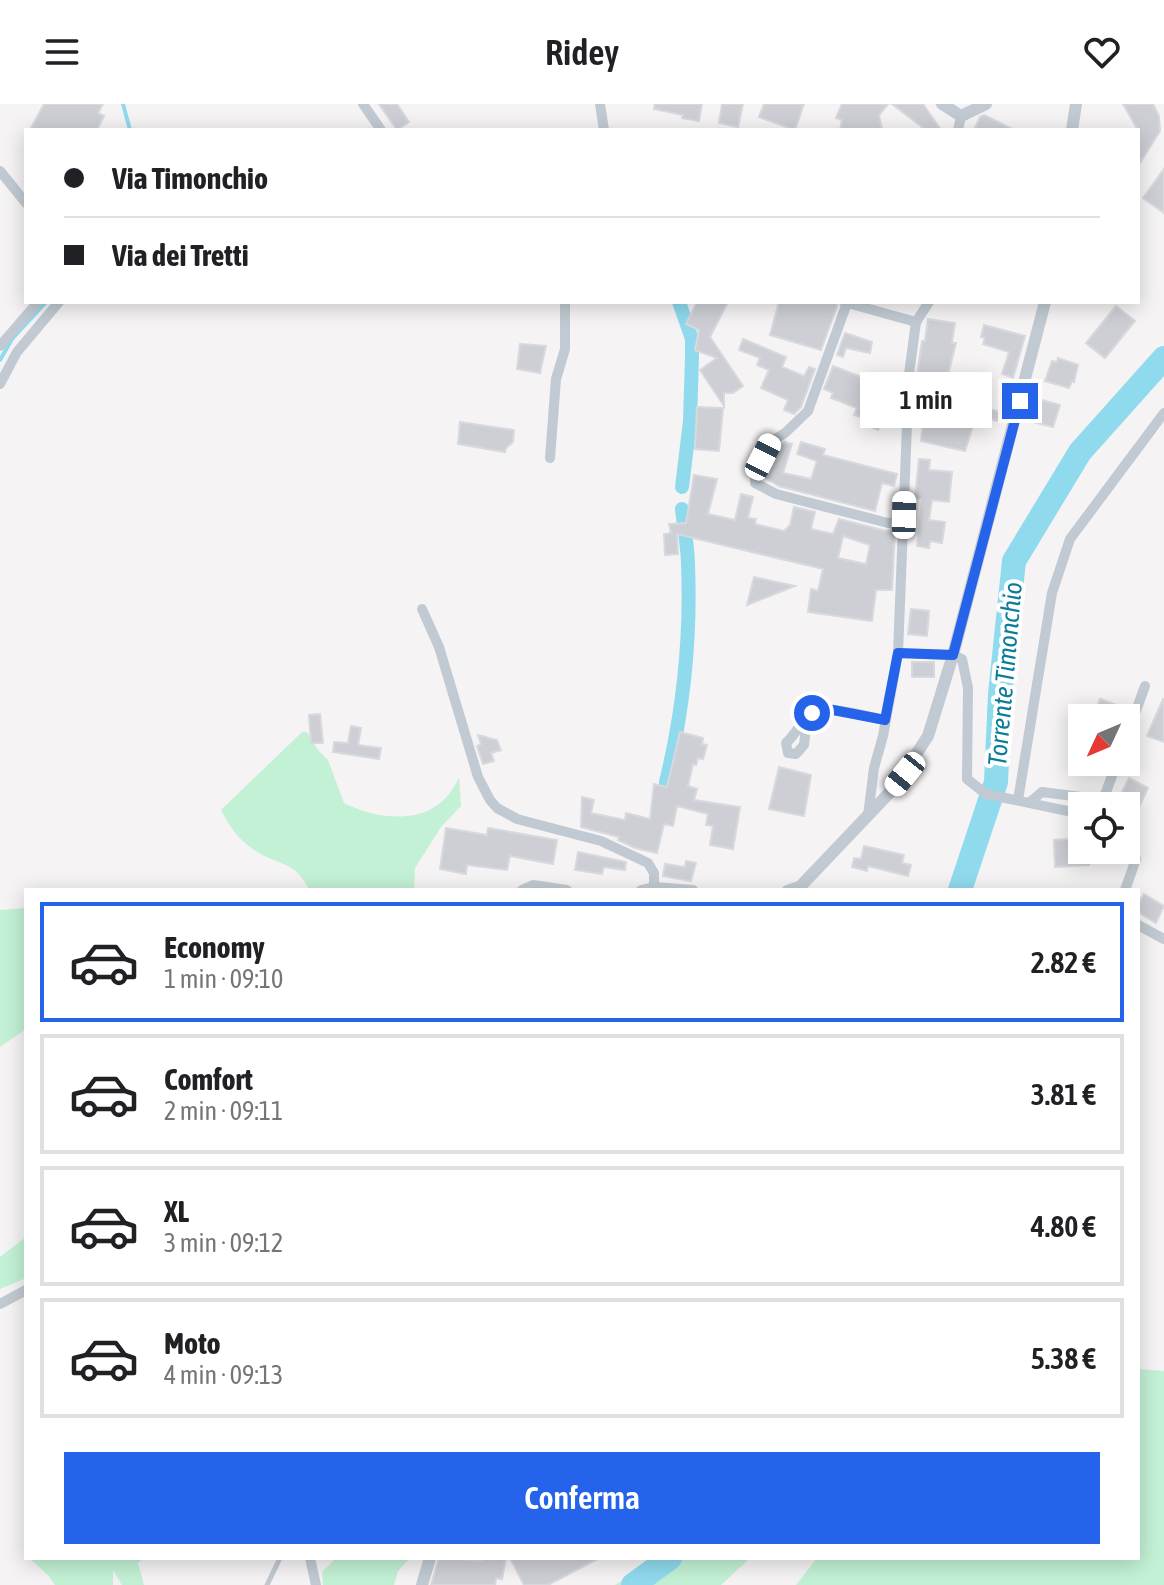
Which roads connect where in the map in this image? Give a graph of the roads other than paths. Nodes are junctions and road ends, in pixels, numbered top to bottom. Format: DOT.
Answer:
graph roads {
  1 [pos="363,104"];
  2 [pos="600,104"];
  3 [pos="942,104"];
  4 [pos="986,104"];
  5 [pos="1076,104"];
  6 [pos="1083,104"];
  7 [pos="961,116"];
  8 [pos="380,128"];
  9 [pos="604,128"];
  10 [pos="958,128"];
  11 [pos="1073,128"];
  12 [pos="0,171"];
  13 [pos="24,201"];
  14 [pos="36,304"];
  15 [pos="57,304"];
  16 [pos="565,304"];
  17 [pos="845,304"];
  18 [pos="853,304"];
  19 [pos="928,304"];
  20 [pos="1044,304"];
  21 [pos="916,322"];
  22 [pos="0,346"];
  23 [pos="0,384"];
  24 [pos="1164,413"];
  25 [pos="550,458"];
  26 [pos="904,515"];
  27 [pos="422,609"];
  28 [pos="898,653"];
  29 [pos="953,655"];
  30 [pos="1145,686"];
  31 [pos="1138,704"];
  32 [pos="807,719"];
  33 [pos="885,720"];
  34 [pos="1112,776"];
  35 [pos="1012,799"];
  36 [pos="1030,802"];
  37 [pos="1068,811"];
  38 [pos="868,816"];
  39 [pos="1134,864"];
  40 [pos="654,887"];
  41 [pos="800,887"];
  42 [pos="526,888"];
  43 [pos="553,888"];
  44 [pos="650,888"];
  45 [pos="667,888"];
  46 [pos="1126,888"];
  47 [pos="1140,926"];
  48 [pos="1164,939"];
  49 [pos="24,1291"];
  50 [pos="0,1304"];
  51 [pos="279,1560"];
  52 [pos="310,1560"];
  53 [pos="429,1560"];
  54 [pos="267,1585"];
  55 [pos="316,1585"];
  56 [pos="422,1585"];
  1 -- 8 [label="street"];
  2 -- 9 [label="street"];
  3 -- 7 [label="street"];
  4 -- 7 [label="street"];
  5 -- 11 [label="street"];
  6 -- 11 [label="street"];
  7 -- 10 [label="street"];
  12 -- 13 [label="street"];
  14 -- 22 [label="street"];
  15 -- 23 [label="street"];
  16 -- 25 [label="street"];
  17 -- 26 [label="street"];
  18 -- 21 [label="street"];
  19 -- 21 [label="street"];
  20 -- 29 [label="street"];
  21 -- 26 [label="street"];
  24 -- 35 [label="street"];
  26 -- 28 [label="street"];
  27 -- 40 [label="street"];
  28 -- 29 [label="street"];
  28 -- 33 [label="street"];
  29 -- 35 [label="street"];
  29 -- 38 [label="street"];
  30 -- 31 [label="street"];
  32 -- 33 [label="street"];
  33 -- 38 [label="street"];
  34 -- 36 [label="street"];
  35 -- 36 [label="street"];
  36 -- 37 [label="street"];
  38 -- 41 [label="street"];
  39 -- 46 [label="street"];
  40 -- 44 [label="street"];
  40 -- 45 [label="street"];
  42 -- 43 [label="street"];
  47 -- 48 [label="street"];
  49 -- 50 [label="street"];
  51 -- 54 [label="lane"];
  52 -- 55 [label="street"];
  53 -- 56 [label="street"];
}
